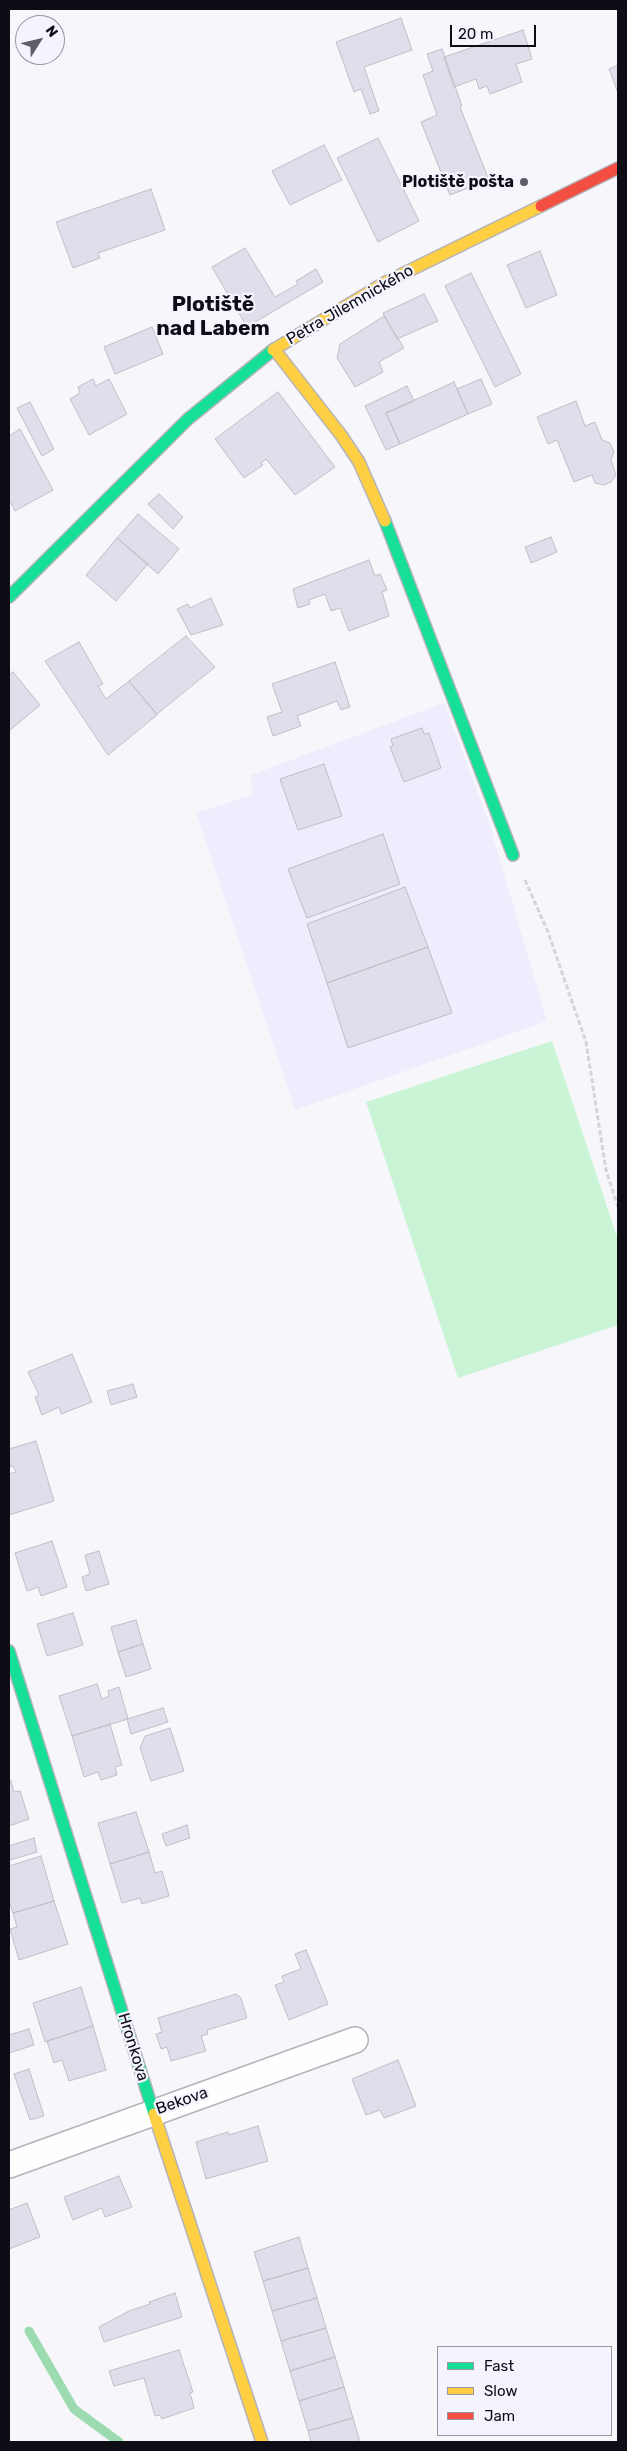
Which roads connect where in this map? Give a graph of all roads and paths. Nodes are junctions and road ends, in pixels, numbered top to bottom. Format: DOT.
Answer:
graph roads {
  1 [pos="618,168"];
  2 [pos="274,349"];
  3 [pos="9,596"];
  4 [pos="513,855"];
  5 [pos="618,1207"];
  6 [pos="9,1651"];
  7 [pos="355,2040"];
  8 [pos="152,2111"];
  9 [pos="9,2164"];
  10 [pos="262,2442"];
  1 -- 2 [label="street, Petra Jilemnického"];
  2 -- 3 [label="street, Petra Jilemnického"];
  2 -- 4 [label="street"];
  4 -- 5 [label="path"];
  6 -- 8 [label="street, Hronkova"];
  7 -- 8 [label="street, Bekova"];
  8 -- 9 [label="street, Bekova"];
  8 -- 10 [label="street, Hronkova"];
}
